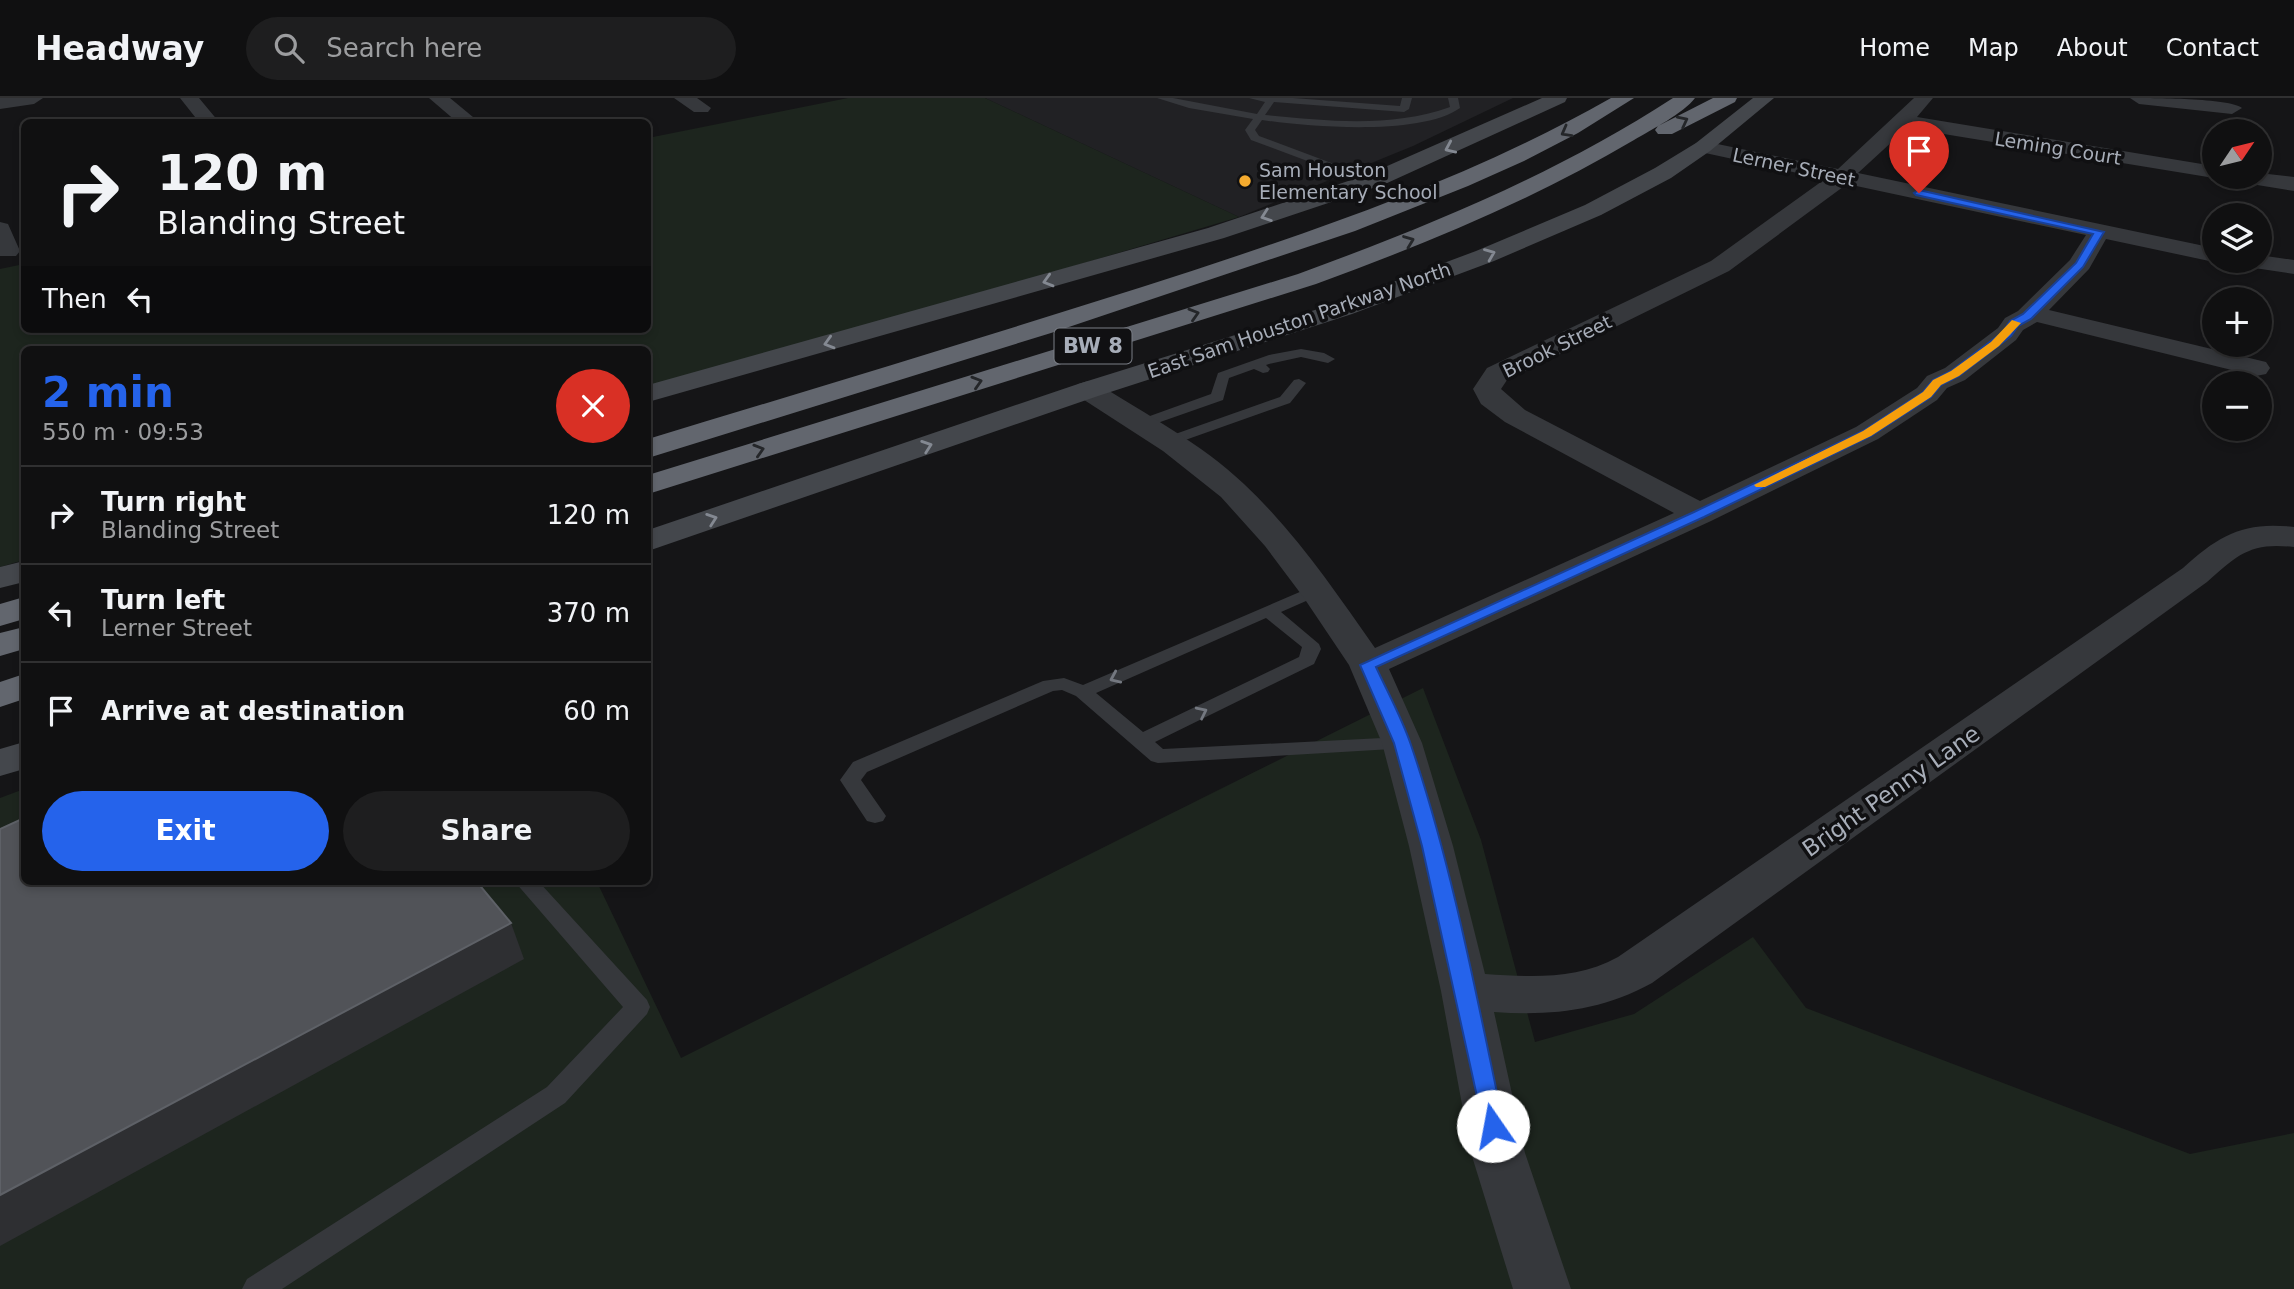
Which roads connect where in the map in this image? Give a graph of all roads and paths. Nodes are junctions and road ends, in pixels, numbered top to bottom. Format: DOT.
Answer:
graph roads {
  1 [pos="34,98"];
  2 [pos="189,98"];
  3 [pos="438,98"];
  4 [pos="683,98"];
  5 [pos="1162,98"];
  6 [pos="1254,98"];
  7 [pos="1407,98"];
  8 [pos="1453,98"];
  9 [pos="1556,98"];
  10 [pos="1625,98"];
  11 [pos="1686,98"];
  12 [pos="1728,98"];
  13 [pos="1765,98"];
  14 [pos="1924,98"];
  15 [pos="2139,98"];
  16 [pos="1272,99"];
  17 [pos="0,103"];
  18 [pos="701,108"];
  19 [pos="2232,108"];
  20 [pos="1261,117"];
  21 [pos="206,119"];
  22 [pos="465,119"];
  23 [pos="1903,121"];
  24 [pos="1703,147"];
  25 [pos="2202,170"];
  26 [pos="1842,177"];
  27 [pos="1377,179"];
  28 [pos="2272,181"];
  29 [pos="2294,184"];
  30 [pos="1531,189"];
  31 [pos="2099,232"];
  32 [pos="1286,248"];
  33 [pos="2202,253"];
  34 [pos="2272,264"];
  35 [pos="2294,267"];
  36 [pos="2031,313"];
  37 [pos="1204,354"];
  38 [pos="1279,355"];
  39 [pos="1256,357"];
  40 [pos="1328,359"];
  41 [pos="1302,367"];
  42 [pos="2256,368"];
  43 [pos="1235,372"];
  44 [pos="1298,383"];
  45 [pos="1088,390"];
  46 [pos="1269,390"];
  47 [pos="651,393"];
  48 [pos="1218,397"];
  49 [pos="1285,400"];
  50 [pos="1245,414"];
  51 [pos="651,432"];
  52 [pos="1155,432"];
  53 [pos="651,448"];
  54 [pos="651,484"];
  55 [pos="1699,514"];
  56 [pos="2294,537"];
  57 [pos="651,540"];
  58 [pos="21,572"];
  59 [pos="0,578"];
  60 [pos="1317,590"];
  61 [pos="21,609"];
  62 [pos="1268,611"];
  63 [pos="0,615"];
  64 [pos="21,639"];
  65 [pos="0,646"];
  66 [pos="1368,665"];
  67 [pos="21,681"];
  68 [pos="0,687"];
  69 [pos="21,687"];
  70 [pos="1083,692"];
  71 [pos="0,695"];
  72 [pos="1141,741"];
  73 [pos="1402,743"];
  74 [pos="21,756"];
  75 [pos="0,764"];
  76 [pos="874,816"];
  77 [pos="530,885"];
  78 [pos="1465,991"];
  79 [pos="257,1289"];
  80 [pos="1542,1289"];
  1 -- 17 [label="street"];
  2 -- 21 [label="street"];
  3 -- 22 [label="street"];
  4 -- 18 [label="street"];
  5 -- 20 [label="lane"];
  6 -- 16 [label="lane"];
  7 -- 16 [label="lane"];
  8 -- 20 [label="lane"];
  9 -- 27 [label="main road, one-way"];
  10 -- 32 [label="highway, BW 8, one-way"];
  11 -- 30 [label="highway, East Sam Houston Parkway North / BW 8"];
  30 -- 12 [label="highway, one-way"];
  13 -- 24 [label="main road, East Sam Houston Parkway North / BW 8"];
  14 -- 23 [label="street"];
  15 -- 19 [label="street"];
  16 -- 20 [label="lane"];
  20 -- 27 [label="lane"];
  23 -- 25 [label="street, Leming Court"];
  23 -- 26 [label="street"];
  24 -- 26 [label="street, Lerner Street"];
  39 -- 24 [label="main road, East Sam Houston Parkway North / BW 8, one-way"];
  26 -- 31 [label="street, Lerner Street"];
  26 -- 55 [label="street, Brook Street"];
  27 -- 47 [label="main road, one-way"];
  28 -- 29 [label="street"];
  54 -- 30 [label="highway, East Sam Houston Parkway North / BW 8, one-way"];
  31 -- 33 [label="street, Lerner Street"];
  31 -- 36 [label="street"];
  32 -- 51 [label="highway"];
  32 -- 53 [label="highway, BW 8"];
  34 -- 35 [label="street"];
  36 -- 42 [label="street"];
  36 -- 55 [label="street"];
  37 -- 39 [label="main road, East Sam Houston Parkway North / BW 8"];
  37 -- 43 [label="lane"];
  37 -- 45 [label="main road, East Sam Houston Parkway North / BW 8"];
  38 -- 39 [label="lane"];
  38 -- 39 [label="lane"];
  38 -- 40 [label="lane"];
  38 -- 41 [label="lane"];
  39 -- 43 [label="lane"];
  43 -- 48 [label="lane"];
  44 -- 49 [label="lane"];
  45 -- 52 [label="street"];
  57 -- 45 [label="main road, East Sam Houston Parkway North / BW 8, one-way"];
  46 -- 49 [label="lane"];
  48 -- 50 [label="lane"];
  48 -- 52 [label="lane"];
  49 -- 50 [label="lane"];
  50 -- 52 [label="lane"];
  52 -- 60 [label="street"];
  55 -- 66 [label="street"];
  56 -- 78 [label="street, Bright Penny Lane"];
  58 -- 59 [label="main road"];
  60 -- 62 [label="lane"];
  60 -- 66 [label="street"];
  61 -- 63 [label="highway"];
  62 -- 70 [label="lane, one-way"];
  72 -- 62 [label="lane, one-way"];
  64 -- 65 [label="highway"];
  66 -- 73 [label="street"];
  67 -- 68 [label="highway"];
  69 -- 71 [label="highway"];
  70 -- 72 [label="lane"];
  70 -- 76 [label="lane"];
  72 -- 73 [label="lane"];
  73 -- 78 [label="street"];
  74 -- 75 [label="main road"];
  77 -- 79 [label="lane"];
  78 -- 80 [label="street"];
}
